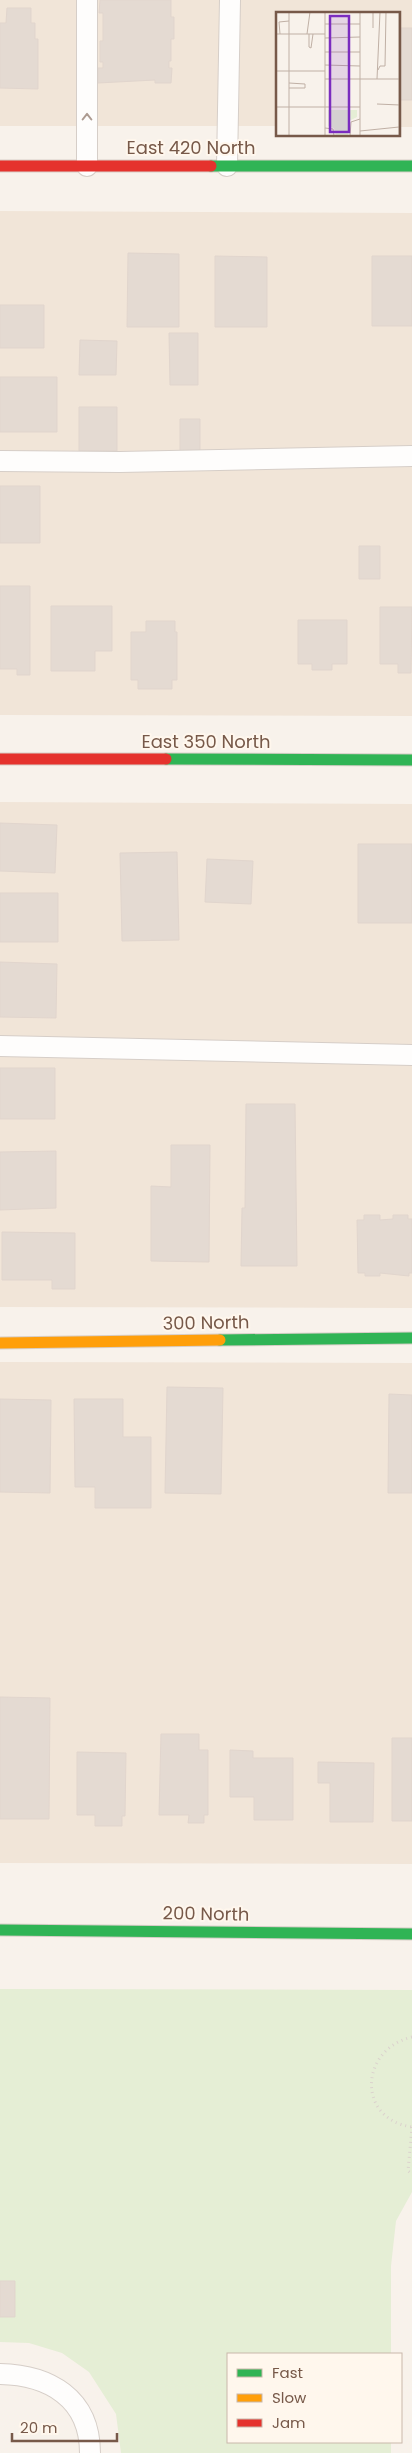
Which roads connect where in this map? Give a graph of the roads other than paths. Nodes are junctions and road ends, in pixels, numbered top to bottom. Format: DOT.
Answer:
graph roads {
  1 [pos="87,0"];
  2 [pos="230,0"];
  3 [pos="0,166"];
  4 [pos="87,166"];
  5 [pos="227,166"];
  6 [pos="412,166"];
  7 [pos="412,456"];
  8 [pos="0,461"];
  9 [pos="0,759"];
  10 [pos="412,760"];
  11 [pos="0,1046"];
  12 [pos="412,1055"];
  13 [pos="412,1338"];
  14 [pos="0,1343"];
  15 [pos="0,1930"];
  16 [pos="412,1934"];
  17 [pos="0,2374"];
  18 [pos="90,2453"];
  4 -- 1 [label="lane, one-way"];
  2 -- 5 [label="lane"];
  3 -- 4 [label="street, East 420 North"];
  4 -- 5 [label="street, East 420 North"];
  5 -- 6 [label="street, East 420 North"];
  7 -- 8 [label="lane"];
  9 -- 10 [label="street, East 350 North"];
  11 -- 12 [label="lane"];
  13 -- 14 [label="street, 300 North"];
  15 -- 16 [label="street, 200 North"];
  17 -- 18 [label="lane"];
}
